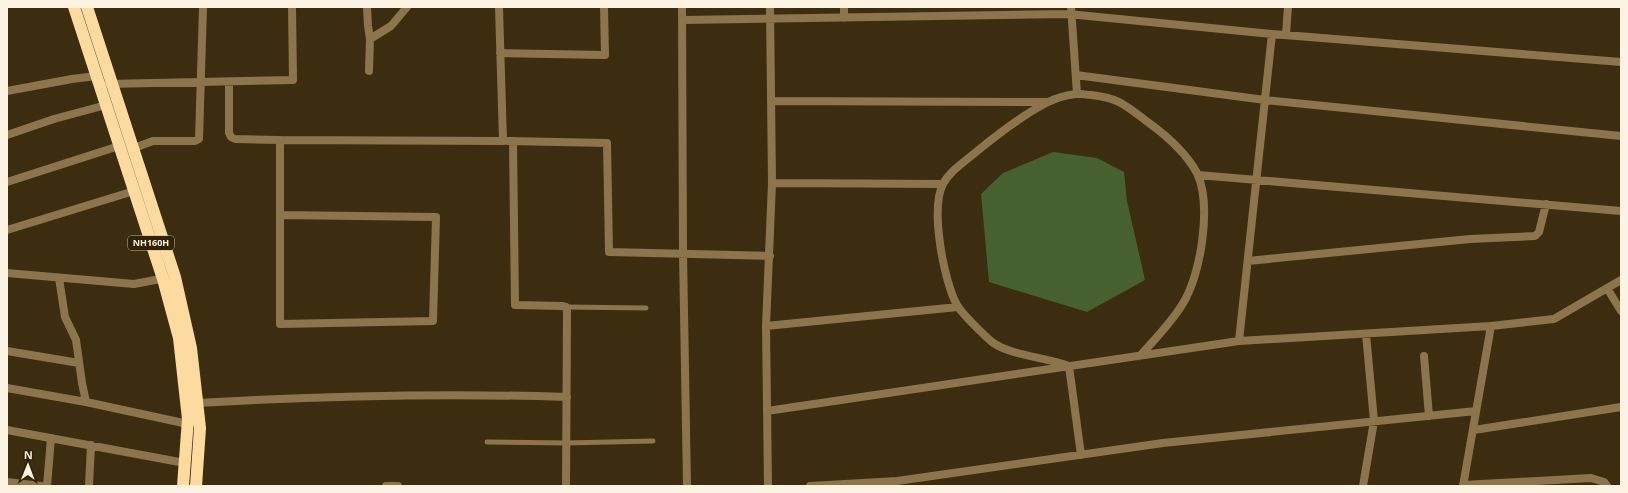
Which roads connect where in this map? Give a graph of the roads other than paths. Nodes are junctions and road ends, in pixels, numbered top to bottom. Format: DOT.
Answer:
graph roads {
  1 [pos="74,7"];
  2 [pos="87,7"];
  3 [pos="203,7"];
  4 [pos="292,7"];
  5 [pos="367,7"];
  6 [pos="407,7"];
  7 [pos="499,7"];
  8 [pos="604,7"];
  9 [pos="682,7"];
  10 [pos="770,7"];
  11 [pos="844,7"];
  12 [pos="1288,7"];
  13 [pos="1071,11"];
  14 [pos="844,18"];
  15 [pos="770,19"];
  16 [pos="682,20"];
  17 [pos="1272,34"];
  18 [pos="1286,35"];
  19 [pos="370,38"];
  20 [pos="500,52"];
  21 [pos="1621,62"];
  22 [pos="369,71"];
  23 [pos="1076,75"];
  24 [pos="98,80"];
  25 [pos="201,82"];
  26 [pos="229,82"];
  27 [pos="112,83"];
  28 [pos="7,91"];
  29 [pos="1077,94"];
  30 [pos="1265,100"];
  31 [pos="772,101"];
  32 [pos="1047,102"];
  33 [pos="106,105"];
  34 [pos="7,135"];
  35 [pos="1621,136"];
  36 [pos="280,140"];
  37 [pos="503,141"];
  38 [pos="513,141"];
  39 [pos="119,146"];
  40 [pos="134,148"];
  41 [pos="1198,175"];
  42 [pos="1256,181"];
  43 [pos="7,182"];
  44 [pos="772,183"];
  45 [pos="943,184"];
  46 [pos="134,191"];
  47 [pos="1546,204"];
  48 [pos="1621,211"];
  49 [pos="280,215"];
  50 [pos="7,230"];
  51 [pos="683,253"];
  52 [pos="770,256"];
  53 [pos="1248,261"];
  54 [pos="7,273"];
  55 [pos="59,278"];
  56 [pos="169,278"];
  57 [pos="1621,280"];
  58 [pos="1607,288"];
  59 [pos="566,307"];
  60 [pos="646,308"];
  61 [pos="958,308"];
  62 [pos="1621,310"];
  63 [pos="766,326"];
  64 [pos="1491,326"];
  65 [pos="1366,334"];
  66 [pos="1239,341"];
  67 [pos="7,351"];
  68 [pos="1140,356"];
  69 [pos="1424,356"];
  70 [pos="79,363"];
  71 [pos="1069,366"];
  72 [pos="7,388"];
  73 [pos="567,397"];
  74 [pos="86,402"];
  75 [pos="197,403"];
  76 [pos="1621,407"];
  77 [pos="768,411"];
  78 [pos="1476,411"];
  79 [pos="1429,416"];
  80 [pos="1374,421"];
  81 [pos="188,424"];
  82 [pos="7,430"];
  83 [pos="1474,430"];
  84 [pos="52,438"];
  85 [pos="653,441"];
  86 [pos="487,442"];
  87 [pos="566,443"];
  88 [pos="91,445"];
  89 [pos="1081,455"];
  90 [pos="185,463"];
  91 [pos="7,482"];
  92 [pos="1570,482"];
  93 [pos="897,483"];
  94 [pos="834,485"];
  95 [pos="1463,485"];
  96 [pos="41,486"];
  97 [pos="47,486"];
  98 [pos="89,486"];
  99 [pos="183,486"];
  100 [pos="196,486"];
  101 [pos="386,486"];
  102 [pos="398,486"];
  103 [pos="566,486"];
  104 [pos="687,486"];
  105 [pos="768,486"];
  106 [pos="810,486"];
  107 [pos="1363,486"];
  108 [pos="1607,486"];
  1 -- 24 [label="highway, NH160H"];
  2 -- 27 [label="highway, NH160H"];
  3 -- 25 [label="street"];
  4 -- 26 [label="street"];
  5 -- 19 [label="street"];
  6 -- 19 [label="street"];
  7 -- 20 [label="street"];
  8 -- 20 [label="street"];
  9 -- 16 [label="street"];
  10 -- 15 [label="street"];
  11 -- 14 [label="street"];
  12 -- 18 [label="street"];
  13 -- 14 [label="street"];
  13 -- 17 [label="street"];
  13 -- 23 [label="street"];
  14 -- 15 [label="street"];
  15 -- 16 [label="street"];
  15 -- 31 [label="street"];
  16 -- 51 [label="street"];
  17 -- 18 [label="street"];
  17 -- 30 [label="street"];
  18 -- 21 [label="street"];
  19 -- 22 [label="street"];
  20 -- 37 [label="street"];
  23 -- 29 [label="street"];
  23 -- 30 [label="street"];
  24 -- 27 [label="street"];
  24 -- 28 [label="street"];
  24 -- 33 [label="highway, NH160H"];
  25 -- 26 [label="street"];
  25 -- 27 [label="street"];
  25 -- 40 [label="street"];
  26 -- 36 [label="street"];
  27 -- 40 [label="highway, NH160H"];
  29 -- 32 [label="street"];
  29 -- 41 [label="street"];
  30 -- 35 [label="street"];
  30 -- 42 [label="street"];
  31 -- 32 [label="street"];
  31 -- 44 [label="street"];
  32 -- 45 [label="street"];
  33 -- 34 [label="street"];
  33 -- 39 [label="highway, NH160H"];
  36 -- 37 [label="street"];
  36 -- 49 [label="street"];
  37 -- 38 [label="street"];
  38 -- 51 [label="street"];
  38 -- 59 [label="street"];
  39 -- 43 [label="street"];
  39 -- 46 [label="highway, NH160H"];
  40 -- 56 [label="highway, NH160H"];
  41 -- 42 [label="street"];
  41 -- 68 [label="street"];
  42 -- 47 [label="street"];
  42 -- 53 [label="street"];
  44 -- 45 [label="street"];
  44 -- 52 [label="street"];
  45 -- 61 [label="street"];
  46 -- 50 [label="street"];
  46 -- 56 [label="highway, NH160H"];
  47 -- 48 [label="street"];
  47 -- 53 [label="street"];
  49 -- 49 [label="street"];
  51 -- 52 [label="street"];
  51 -- 104 [label="street"];
  52 -- 63 [label="street"];
  53 -- 66 [label="street"];
  54 -- 55 [label="street"];
  55 -- 56 [label="street"];
  55 -- 70 [label="street"];
  56 -- 75 [label="highway, NH160H"];
  56 -- 81 [label="highway, NH160H"];
  57 -- 58 [label="street"];
  58 -- 62 [label="street"];
  58 -- 64 [label="street"];
  59 -- 60 [label="lane"];
  59 -- 73 [label="street"];
  61 -- 63 [label="street"];
  61 -- 71 [label="street"];
  63 -- 77 [label="street"];
  64 -- 65 [label="street"];
  64 -- 78 [label="street"];
  65 -- 66 [label="street"];
  65 -- 80 [label="street"];
  66 -- 68 [label="street"];
  67 -- 70 [label="street"];
  68 -- 71 [label="street"];
  69 -- 79 [label="street"];
  70 -- 74 [label="street"];
  71 -- 77 [label="street"];
  71 -- 89 [label="street"];
  72 -- 74 [label="street"];
  73 -- 75 [label="street"];
  73 -- 87 [label="street"];
  74 -- 81 [label="street"];
  75 -- 100 [label="highway, NH160H"];
  76 -- 83 [label="street"];
  77 -- 105 [label="street"];
  78 -- 79 [label="street"];
  78 -- 83 [label="street"];
  79 -- 80 [label="street"];
  80 -- 89 [label="street"];
  80 -- 107 [label="street"];
  81 -- 90 [label="highway, NH160H"];
  82 -- 84 [label="street"];
  83 -- 95 [label="street"];
  84 -- 88 [label="street"];
  84 -- 97 [label="street"];
  85 -- 87 [label="lane"];
  86 -- 87 [label="lane"];
  87 -- 103 [label="street"];
  88 -- 90 [label="street"];
  88 -- 98 [label="street"];
  89 -- 93 [label="street"];
  90 -- 99 [label="highway, NH160H"];
  91 -- 96 [label="street"];
  92 -- 95 [label="street"];
  92 -- 108 [label="street"];
  93 -- 94 [label="street"];
  94 -- 106 [label="street"];
  101 -- 102 [label="street"];
}
